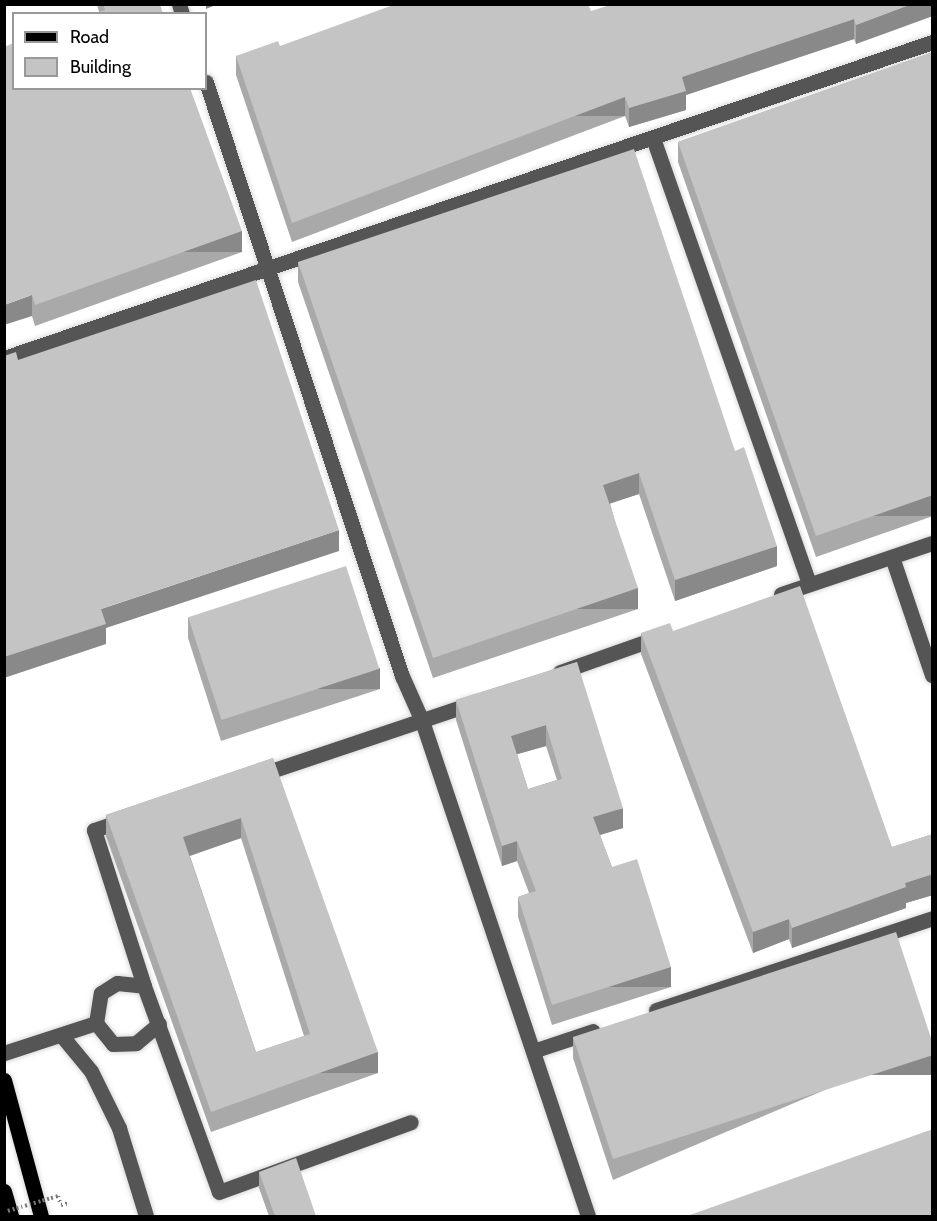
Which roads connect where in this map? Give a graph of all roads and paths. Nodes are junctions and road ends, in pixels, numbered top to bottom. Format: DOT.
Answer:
graph roads {
  1 [pos="933,42"];
  2 [pos="207,85"];
  3 [pos="653,138"];
  4 [pos="269,267"];
  5 [pos="4,358"];
  6 [pos="933,543"];
  7 [pos="892,557"];
  8 [pos="809,584"];
  9 [pos="765,600"];
  10 [pos="676,631"];
  11 [pos="933,675"];
  12 [pos="544,678"];
  13 [pos="489,697"];
  14 [pos="423,721"];
  15 [pos="242,781"];
  16 [pos="140,815"];
  17 [pos="933,918"];
  18 [pos="144,986"];
  19 [pos="644,1014"];
  20 [pos="96,1023"];
  21 [pos="159,1024"];
  22 [pos="611,1025"];
  23 [pos="62,1036"];
  24 [pos="533,1052"];
  25 [pos="4,1053"];
  26 [pos="4,1080"];
  27 [pos="411,1122"];
  28 [pos="4,1191"];
  29 [pos="69,1203"];
  30 [pos="4,1212"];
  31 [pos="11,1216"];
  32 [pos="41,1216"];
  33 [pos="146,1216"];
  34 [pos="588,1216"];
  1 -- 3 [label="lane"];
  2 -- 4 [label="lane"];
  3 -- 4 [label="lane"];
  3 -- 8 [label="lane"];
  4 -- 5 [label="lane"];
  4 -- 14 [label="lane"];
  6 -- 7 [label="lane"];
  7 -- 8 [label="lane"];
  7 -- 11 [label="lane"];
  8 -- 9 [label="lane"];
  10 -- 12 [label="lane"];
  13 -- 14 [label="lane"];
  14 -- 15 [label="lane"];
  14 -- 24 [label="lane"];
  16 -- 18 [label="lane"];
  17 -- 19 [label="lane"];
  18 -- 20 [label="lane"];
  18 -- 21 [label="lane"];
  20 -- 21 [label="lane"];
  20 -- 23 [label="lane"];
  21 -- 27 [label="lane"];
  22 -- 24 [label="lane"];
  23 -- 25 [label="lane"];
  23 -- 33 [label="lane"];
  24 -- 34 [label="lane"];
  26 -- 32 [label="main road"];
  28 -- 31 [label="main road"];
  29 -- 30 [label="path, bridge"];
}
